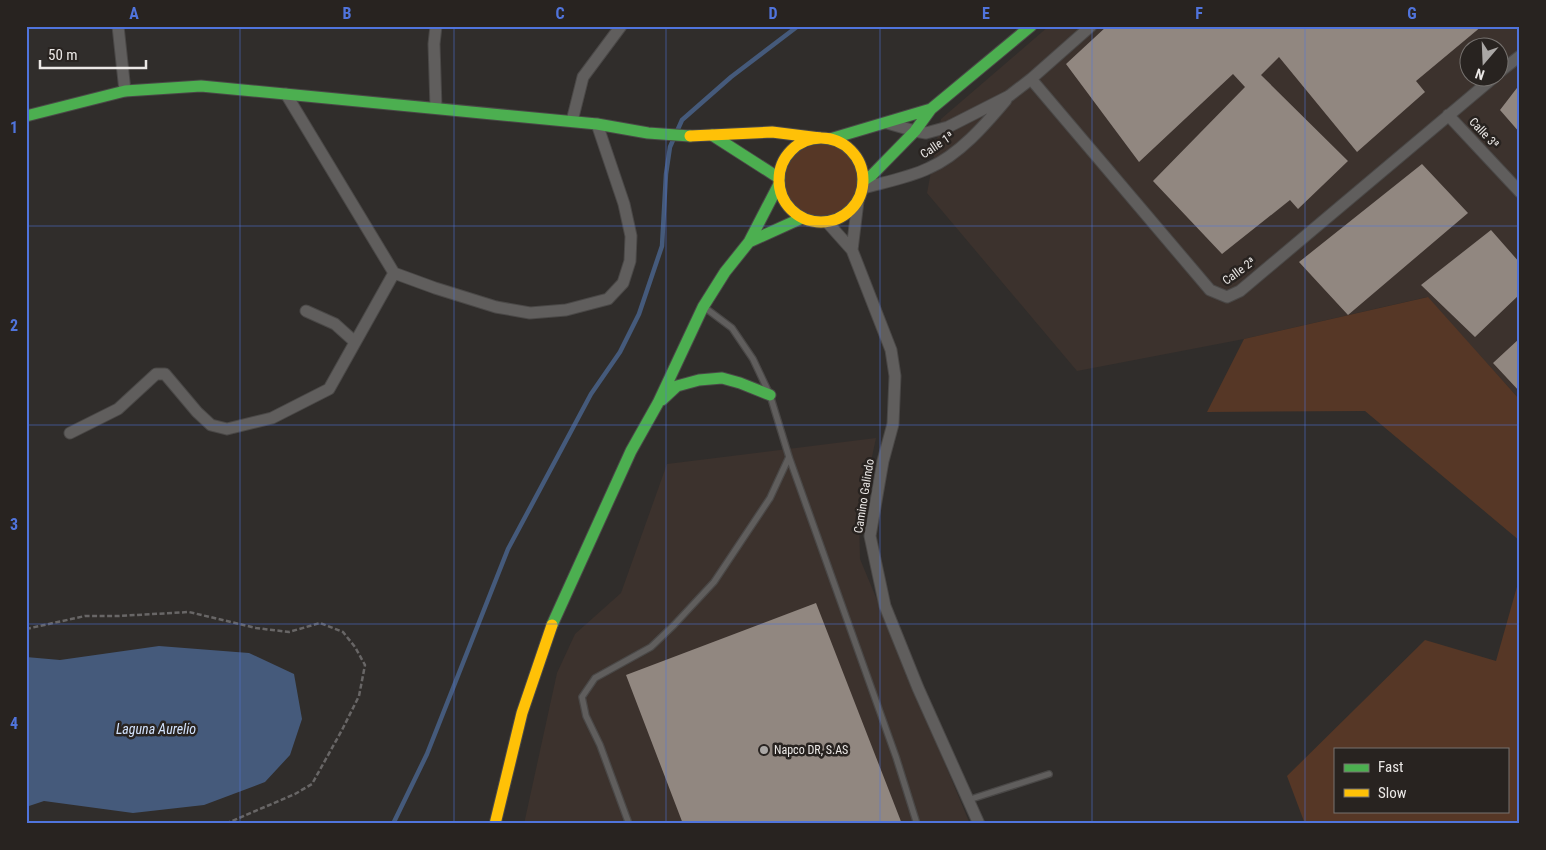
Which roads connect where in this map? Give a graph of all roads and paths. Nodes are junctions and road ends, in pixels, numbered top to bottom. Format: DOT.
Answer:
graph roads {
  1 [pos="436,26"];
  2 [pos="620,26"];
  3 [pos="1031,26"];
  4 [pos="1091,26"];
  5 [pos="119,27"];
  6 [pos="1520,56"];
  7 [pos="1508,65"];
  8 [pos="1031,79"];
  9 [pos="1481,88"];
  10 [pos="125,91"];
  11 [pos="286,94"];
  12 [pos="1009,96"];
  13 [pos="436,108"];
  14 [pos="931,109"];
  15 [pos="1448,115"];
  16 [pos="26,116"];
  17 [pos="572,121"];
  18 [pos="597,124"];
  19 [pos="887,124"];
  20 [pos="915,132"];
  21 [pos="712,135"];
  22 [pos="825,139"];
  23 [pos="779,181"];
  24 [pos="863,185"];
  25 [pos="1520,192"];
  26 [pos="858,201"];
  27 [pos="802,218"];
  28 [pos="827,222"];
  29 [pos="749,242"];
  30 [pos="852,250"];
  31 [pos="394,273"];
  32 [pos="704,307"];
  33 [pos="306,311"];
  34 [pos="355,342"];
  35 [pos="770,395"];
  36 [pos="658,403"];
  37 [pos="70,433"];
  38 [pos="789,457"];
  39 [pos="26,629"];
  40 [pos="1049,774"];
  41 [pos="968,800"];
  42 [pos="225,824"];
  43 [pos="495,824"];
  44 [pos="629,824"];
  45 [pos="917,824"];
  46 [pos="978,824"];
  1 -- 13 [label="street"];
  2 -- 17 [label="street"];
  3 -- 14 [label="main road"];
  4 -- 8 [label="street, Calle 1ª"];
  5 -- 10 [label="street"];
  6 -- 7 [label="street"];
  8 -- 12 [label="street, Calle 1ª"];
  8 -- 15 [label="street, Calle 2ª"];
  9 -- 15 [label="street, Calle 2ª"];
  10 -- 11 [label="main road"];
  10 -- 16 [label="main road"];
  11 -- 13 [label="main road"];
  11 -- 31 [label="street"];
  12 -- 20 [label="street, Calle 1ª"];
  12 -- 24 [label="street, Calle 1ª"];
  13 -- 17 [label="main road"];
  14 -- 19 [label="main road"];
  14 -- 20 [label="main road"];
  15 -- 25 [label="street, Calle 3ª"];
  17 -- 18 [label="main road"];
  18 -- 21 [label="main road"];
  18 -- 31 [label="street"];
  19 -- 20 [label="street, Calle 1ª"];
  19 -- 22 [label="main road"];
  20 -- 24 [label="main road"];
  21 -- 22 [label="main road"];
  21 -- 23 [label="main road"];
  22 -- 23 [label="main road"];
  22 -- 24 [label="main road"];
  23 -- 27 [label="main road"];
  23 -- 29 [label="main road"];
  24 -- 26 [label="main road"];
  26 -- 28 [label="main road"];
  26 -- 30 [label="street, Camino Galindo"];
  27 -- 28 [label="main road"];
  27 -- 29 [label="main road"];
  28 -- 30 [label="street, Camino Galindo"];
  29 -- 32 [label="main road"];
  30 -- 41 [label="street, Camino Galindo"];
  31 -- 34 [label="street"];
  32 -- 35 [label="lane"];
  32 -- 36 [label="main road"];
  33 -- 34 [label="street"];
  34 -- 37 [label="street"];
  35 -- 36 [label="main road"];
  35 -- 38 [label="lane"];
  36 -- 43 [label="main road"];
  38 -- 44 [label="lane"];
  38 -- 45 [label="lane"];
  39 -- 42 [label="path"];
  40 -- 41 [label="lane"];
  41 -- 46 [label="street, Camino Galindo"];
}
